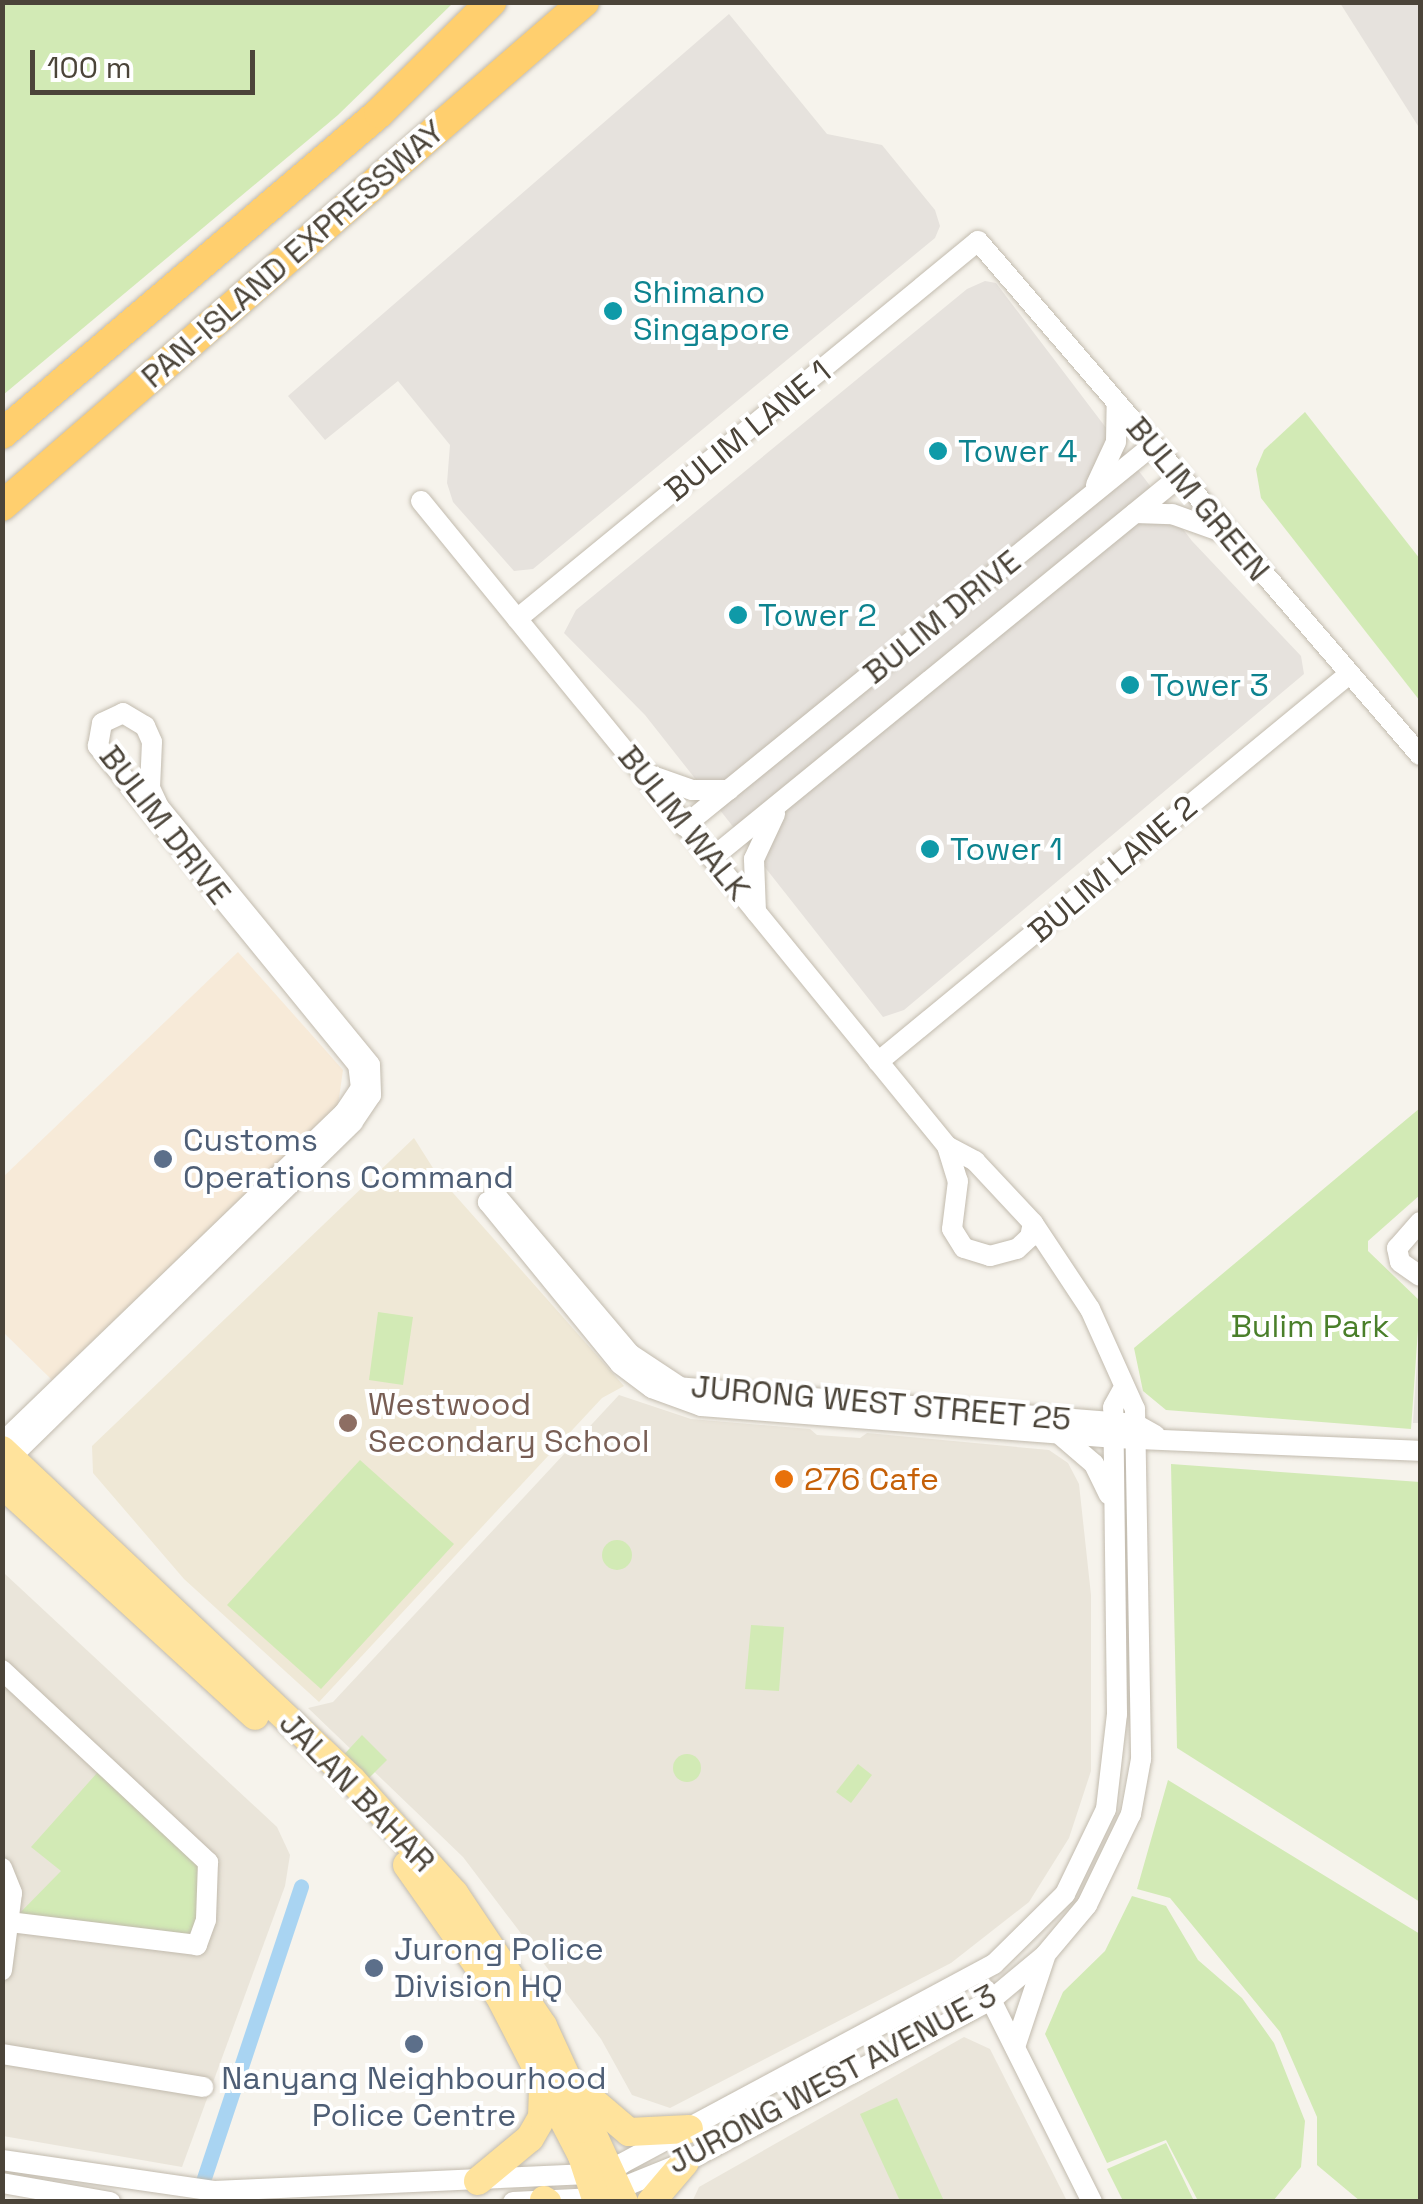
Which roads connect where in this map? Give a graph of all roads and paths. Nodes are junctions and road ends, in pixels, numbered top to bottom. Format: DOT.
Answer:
graph roads {
  1 [pos="491,2"];
  2 [pos="584,2"];
  3 [pos="978,241"];
  4 [pos="1117,404"];
  5 [pos="2,434"];
  6 [pos="1152,445"];
  7 [pos="1179,476"];
  8 [pos="1087,499"];
  9 [pos="420,501"];
  10 [pos="2,506"];
  11 [pos="1135,513"];
  12 [pos="1228,534"];
  13 [pos="517,619"];
  14 [pos="1348,675"];
  15 [pos="1420,755"];
  16 [pos="642,772"];
  17 [pos="730,790"];
  18 [pos="781,803"];
  19 [pos="684,826"];
  20 [pos="712,858"];
  21 [pos="756,912"];
  22 [pos="878,1062"];
  23 [pos="948,1146"];
  24 [pos="1420,1222"];
  25 [pos="1034,1224"];
  26 [pos="1016,1249"];
  27 [pos="1420,1276"];
  28 [pos="1065,1278"];
  29 [pos="1122,1392"];
  30 [pos="1113,1430"];
  31 [pos="1057,1432"];
  32 [pos="1142,1433"];
  33 [pos="1420,1451"];
  34 [pos="5,1458"];
  35 [pos="1112,1502"];
  36 [pos="2,1670"];
  37 [pos="2,1868"];
  38 [pos="6,1922"];
  39 [pos="1046,1955"];
  40 [pos="2,1970"];
  41 [pos="978,1975"];
  42 [pos="991,2000"];
  43 [pos="1015,2047"];
  44 [pos="2,2054"];
  45 [pos="556,2076"];
  46 [pos="203,2087"];
  47 [pos="688,2129"];
  48 [pos="2,2160"];
  49 [pos="685,2162"];
  50 [pos="478,2180"];
  51 [pos="2,2182"];
  52 [pos="606,2189"];
  53 [pos="546,2201"];
  54 [pos="110,2202"];
  55 [pos="513,2202"];
  56 [pos="651,2202"];
  57 [pos="1092,2202"];
  1 -- 5 [label="highway, PAN-ISLAND EXPRESSWAY"];
  2 -- 10 [label="highway, PAN-ISLAND EXPRESSWAY"];
  3 -- 4 [label="street, BULIM GREEN"];
  3 -- 13 [label="street, BULIM LANE 1"];
  4 -- 6 [label="street, BULIM GREEN"];
  4 -- 8 [label="street"];
  6 -- 7 [label="street, BULIM GREEN"];
  6 -- 8 [label="street, BULIM DRIVE"];
  7 -- 11 [label="street, BULIM DRIVE"];
  7 -- 12 [label="street, BULIM GREEN"];
  8 -- 17 [label="street, BULIM DRIVE"];
  9 -- 13 [label="street, BULIM WALK"];
  11 -- 12 [label="street"];
  11 -- 18 [label="street, BULIM DRIVE"];
  12 -- 14 [label="street, BULIM GREEN"];
  13 -- 16 [label="street, BULIM WALK"];
  14 -- 15 [label="street, BULIM GREEN"];
  14 -- 22 [label="street, BULIM LANE 2"];
  16 -- 17 [label="street"];
  16 -- 19 [label="street, BULIM WALK"];
  17 -- 19 [label="street, BULIM DRIVE"];
  18 -- 20 [label="street, BULIM DRIVE"];
  18 -- 21 [label="street"];
  19 -- 20 [label="street, BULIM WALK"];
  20 -- 21 [label="street, BULIM WALK"];
  21 -- 22 [label="street, BULIM WALK"];
  22 -- 23 [label="street, BULIM WALK"];
  23 -- 25 [label="street, BULIM WALK"];
  23 -- 26 [label="street"];
  24 -- 27 [label="street"];
  25 -- 26 [label="street"];
  25 -- 28 [label="street, BULIM WALK"];
  26 -- 28 [label="street, BULIM WALK"];
  28 -- 29 [label="street, BULIM WALK"];
  29 -- 30 [label="street"];
  29 -- 32 [label="street, BULIM WALK"];
  30 -- 31 [label="street, JURONG WEST STREET 25"];
  30 -- 31 [label="street, JURONG WEST STREET 25"];
  30 -- 32 [label="street, JURONG WEST STREET 25"];
  30 -- 35 [label="street, JURONG WEST AVENUE 3"];
  31 -- 35 [label="street"];
  32 -- 33 [label="street, JURONG WEST STREET 25"];
  32 -- 39 [label="street, JURONG WEST AVENUE 3"];
  34 -- 34 [label="street, BULIM DRIVE"];
  34 -- 45 [label="main road, JALAN BAHAR"];
  35 -- 41 [label="street, JURONG WEST AVENUE 3"];
  36 -- 38 [label="street"];
  37 -- 38 [label="street"];
  38 -- 40 [label="street"];
  39 -- 42 [label="street, JURONG WEST AVENUE 3"];
  39 -- 43 [label="street"];
  41 -- 42 [label="street"];
  41 -- 47 [label="street, JURONG WEST AVENUE 3"];
  42 -- 43 [label="street"];
  42 -- 49 [label="street, JURONG WEST AVENUE 3"];
  43 -- 57 [label="street"];
  44 -- 46 [label="street"];
  45 -- 47 [label="main road"];
  45 -- 50 [label="main road"];
  45 -- 52 [label="main road, JALAN BAHAR"];
  47 -- 52 [label="street, JURONG WEST AVENUE 3"];
  48 -- 50 [label="street"];
  49 -- 52 [label="street, JURONG WEST AVENUE 3"];
  49 -- 56 [label="main road"];
  50 -- 52 [label="street"];
  51 -- 54 [label="street"];
  52 -- 53 [label="street"];
  53 -- 55 [label="street"];
}
